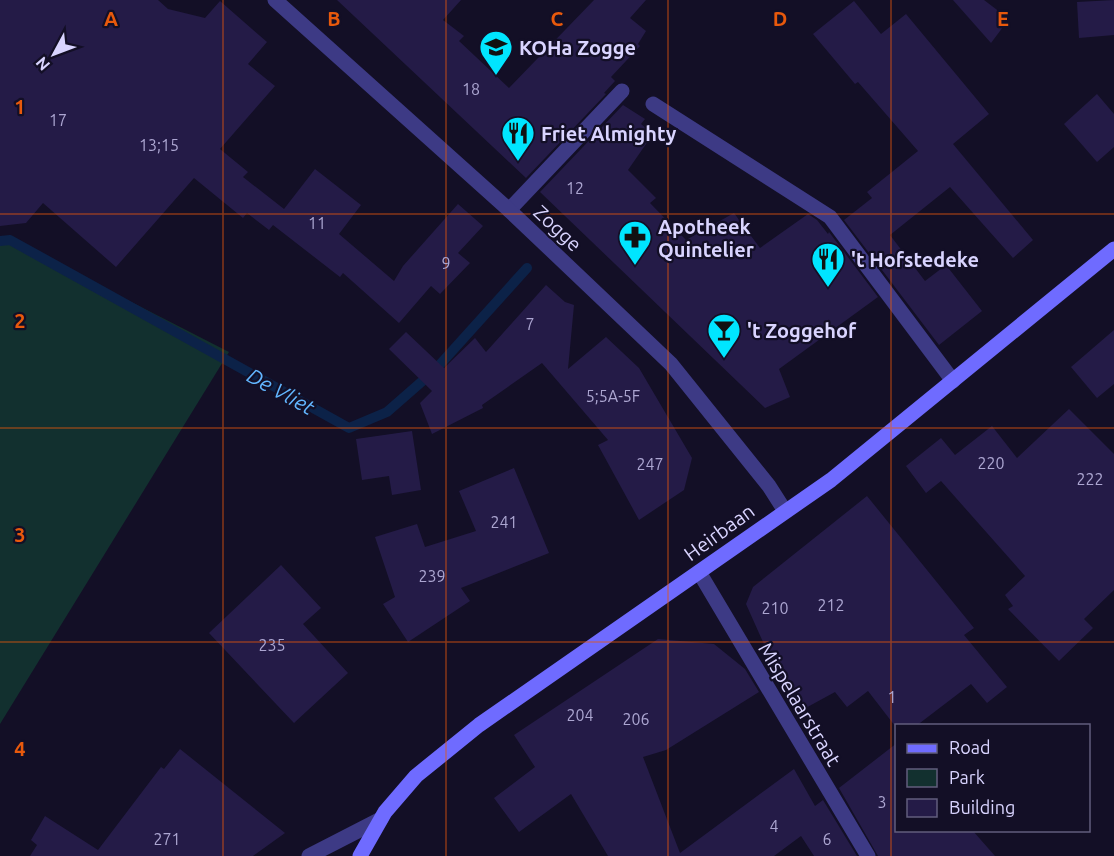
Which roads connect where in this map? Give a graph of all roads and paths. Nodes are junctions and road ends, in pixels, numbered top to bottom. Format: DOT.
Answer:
graph roads {
  1 [pos="275,0"];
  2 [pos="622,91"];
  3 [pos="653,104"];
  4 [pos="508,210"];
  5 [pos="1114,249"];
  6 [pos="953,381"];
  7 [pos="785,511"];
  8 [pos="699,572"];
  9 [pos="381,819"];
  10 [pos="309,856"];
  11 [pos="360,856"];
  12 [pos="868,856"];
  1 -- 4 [label="street, Zogge"];
  2 -- 4 [label="street"];
  3 -- 6 [label="street"];
  4 -- 7 [label="street, Zogge"];
  5 -- 6 [label="main road, Heirbaan"];
  6 -- 7 [label="main road, Heirbaan"];
  7 -- 8 [label="main road, Heirbaan"];
  8 -- 9 [label="main road, Heirbaan"];
  8 -- 12 [label="street, Mispelaarstraat"];
  9 -- 10 [label="street"];
  9 -- 11 [label="main road, Heirbaan"];
}
